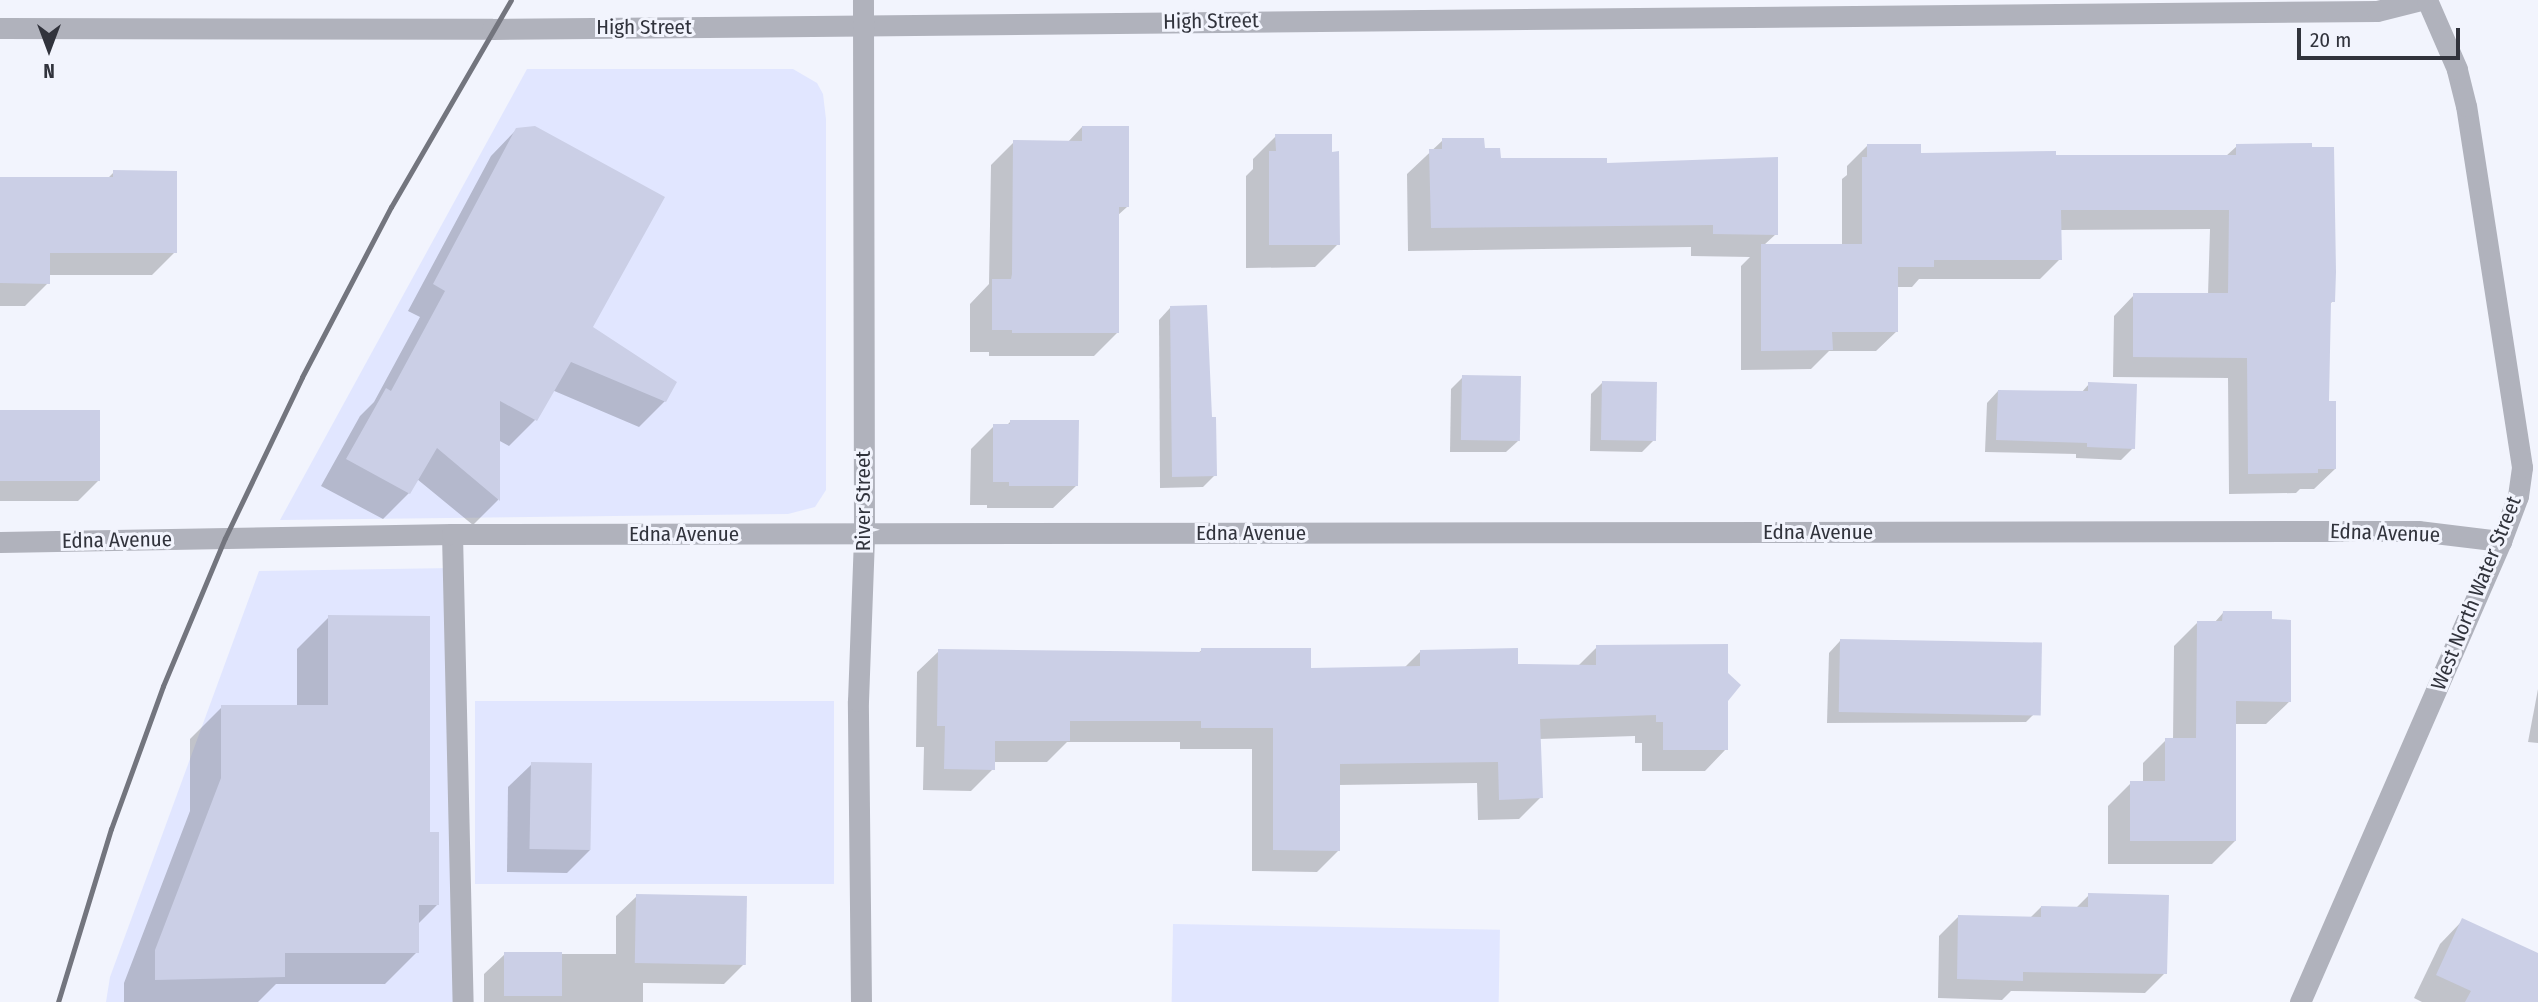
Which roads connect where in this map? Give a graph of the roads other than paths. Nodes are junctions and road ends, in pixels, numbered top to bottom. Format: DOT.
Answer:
graph roads {
  1 [pos="863,0"];
  2 [pos="2421,0"];
  3 [pos="2427,0"];
  4 [pos="864,24"];
  5 [pos="0,28"];
  6 [pos="452,534"];
  7 [pos="864,534"];
  8 [pos="2501,541"];
  9 [pos="0,542"];
  10 [pos="463,1002"];
  11 [pos="861,1002"];
  12 [pos="2300,1002"];
  1 -- 4 [label="street, River Street"];
  2 -- 4 [label="street, High Street"];
  3 -- 8 [label="street, West North Water Street"];
  4 -- 5 [label="street, High Street"];
  4 -- 7 [label="street, River Street"];
  6 -- 7 [label="street, Edna Avenue"];
  6 -- 9 [label="street, Edna Avenue"];
  6 -- 10 [label="street"];
  7 -- 8 [label="street, Edna Avenue"];
  7 -- 11 [label="street, River Street"];
  8 -- 12 [label="street, West North Water Street"];
}
